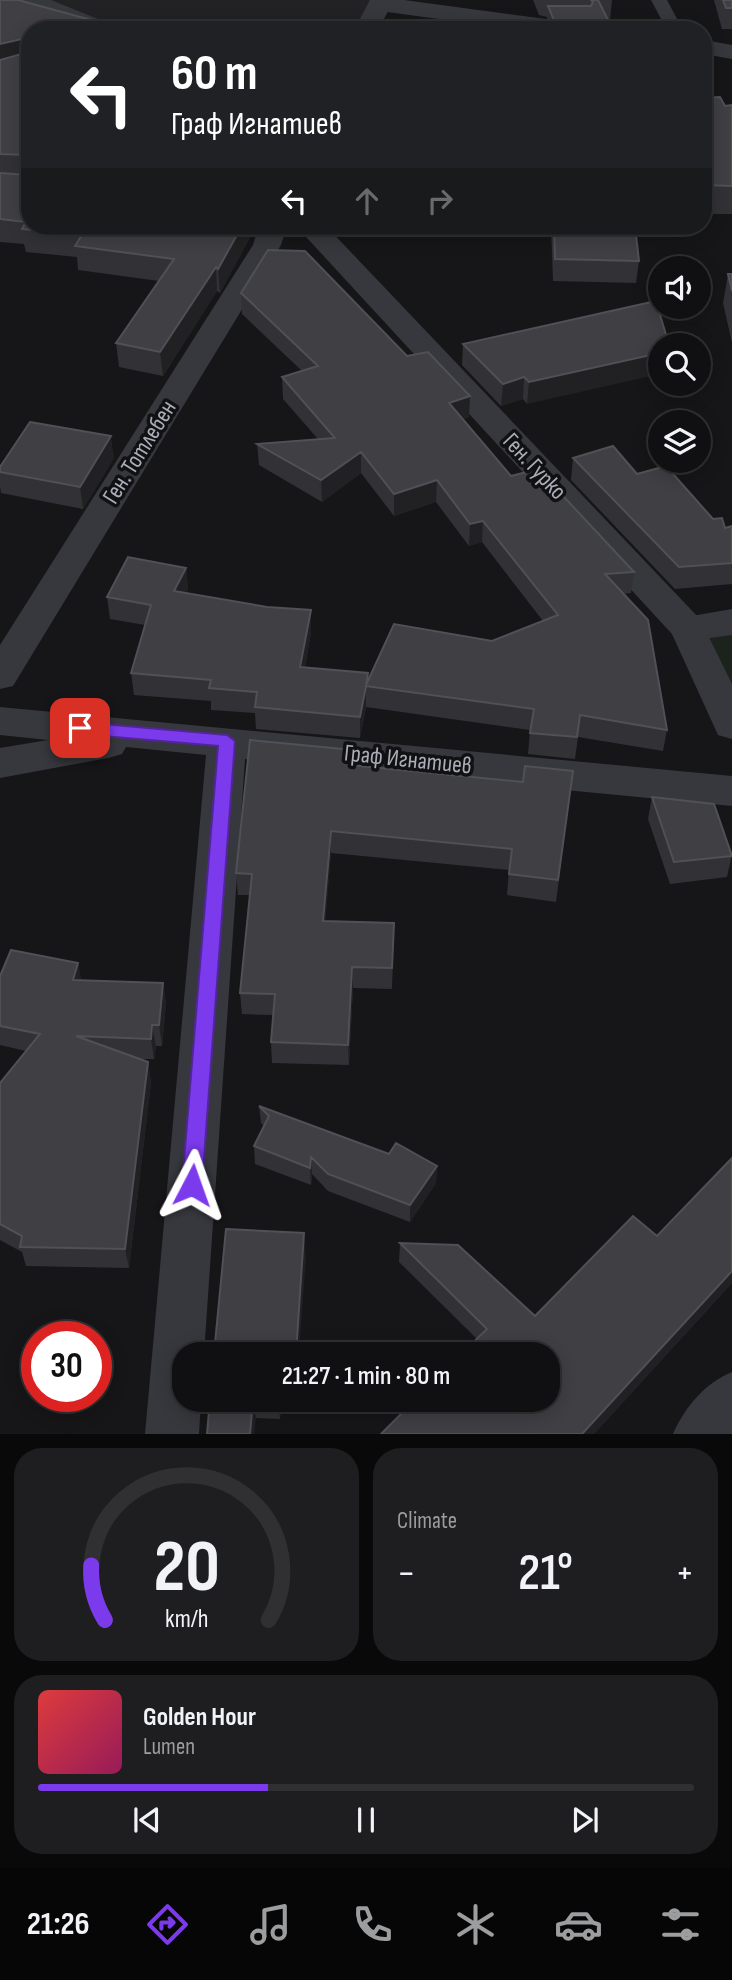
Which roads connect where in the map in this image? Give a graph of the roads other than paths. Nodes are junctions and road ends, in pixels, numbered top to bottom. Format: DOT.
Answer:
graph roads {
  1 [pos="30,0"];
  2 [pos="659,0"];
  3 [pos="381,2"];
  4 [pos="81,21"];
  5 [pos="371,21"];
  6 [pos="513,21"];
  7 [pos="670,21"];
  8 [pos="712,48"];
  9 [pos="732,52"];
  10 [pos="270,235"];
  11 [pos="318,235"];
  12 [pos="732,622"];
  13 [pos="687,628"];
  14 [pos="0,676"];
  15 [pos="0,721"];
  16 [pos="732,725"];
  17 [pos="159,736"];
  18 [pos="227,741"];
  19 [pos="0,762"];
  20 [pos="732,791"];
  21 [pos="732,1398"];
  22 [pos="172,1434"];
  23 [pos="700,1434"];
  1 -- 4 [label="street"];
  2 -- 7 [label="lane"];
  3 -- 5 [label="street"];
  3 -- 6 [label="street"];
  8 -- 9 [label="street"];
  10 -- 14 [label="street, Ген. Тотлебен"];
  11 -- 13 [label="street, Ген. Гурко"];
  12 -- 13 [label="street"];
  13 -- 16 [label="street, Ген. Гурко"];
  15 -- 17 [label="street, Граф Игнатиев"];
  17 -- 18 [label="street, Граф Игнатиев"];
  17 -- 19 [label="street"];
  18 -- 20 [label="street, Граф Игнатиев"];
  18 -- 22 [label="street"];
  21 -- 23 [label="street"];
}
